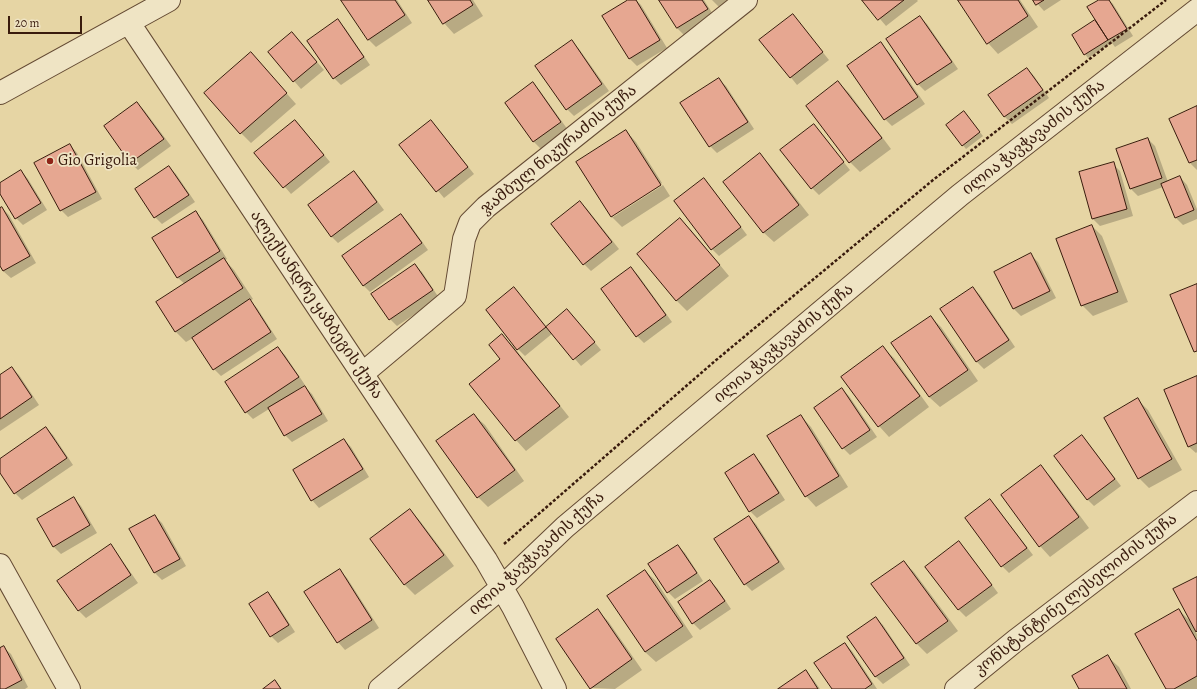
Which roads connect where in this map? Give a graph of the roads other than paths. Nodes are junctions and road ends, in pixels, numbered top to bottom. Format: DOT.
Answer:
graph roads {
  1 [pos="169,0"];
  2 [pos="746,0"];
  3 [pos="1197,10"];
  4 [pos="129,23"];
  5 [pos="0,93"];
  6 [pos="362,374"];
  7 [pos="1197,502"];
  8 [pos="0,565"];
  9 [pos="501,588"];
  10 [pos="69,689"];
  11 [pos="380,689"];
  12 [pos="555,689"];
  13 [pos="956,689"];
  1 -- 4 [label="street"];
  2 -- 6 [label="street, ჯამბულ ნიკურაძის ქუჩა"];
  3 -- 9 [label="street, ილია ჭავჭავაძის ქუჩა"];
  4 -- 5 [label="street"];
  4 -- 6 [label="street, ალექსანდრე ყაზბეგის ქუჩა"];
  6 -- 9 [label="street, ალექსანდრე ყაზბეგის ქუჩა"];
  7 -- 13 [label="street, კონსტანტინე ლესელიძის ქუჩა"];
  8 -- 10 [label="street"];
  9 -- 11 [label="street, ილია ჭავჭავაძის ქუჩა"];
  9 -- 12 [label="street, ალექსანდრე ყაზბეგის ქუჩა"];
}
